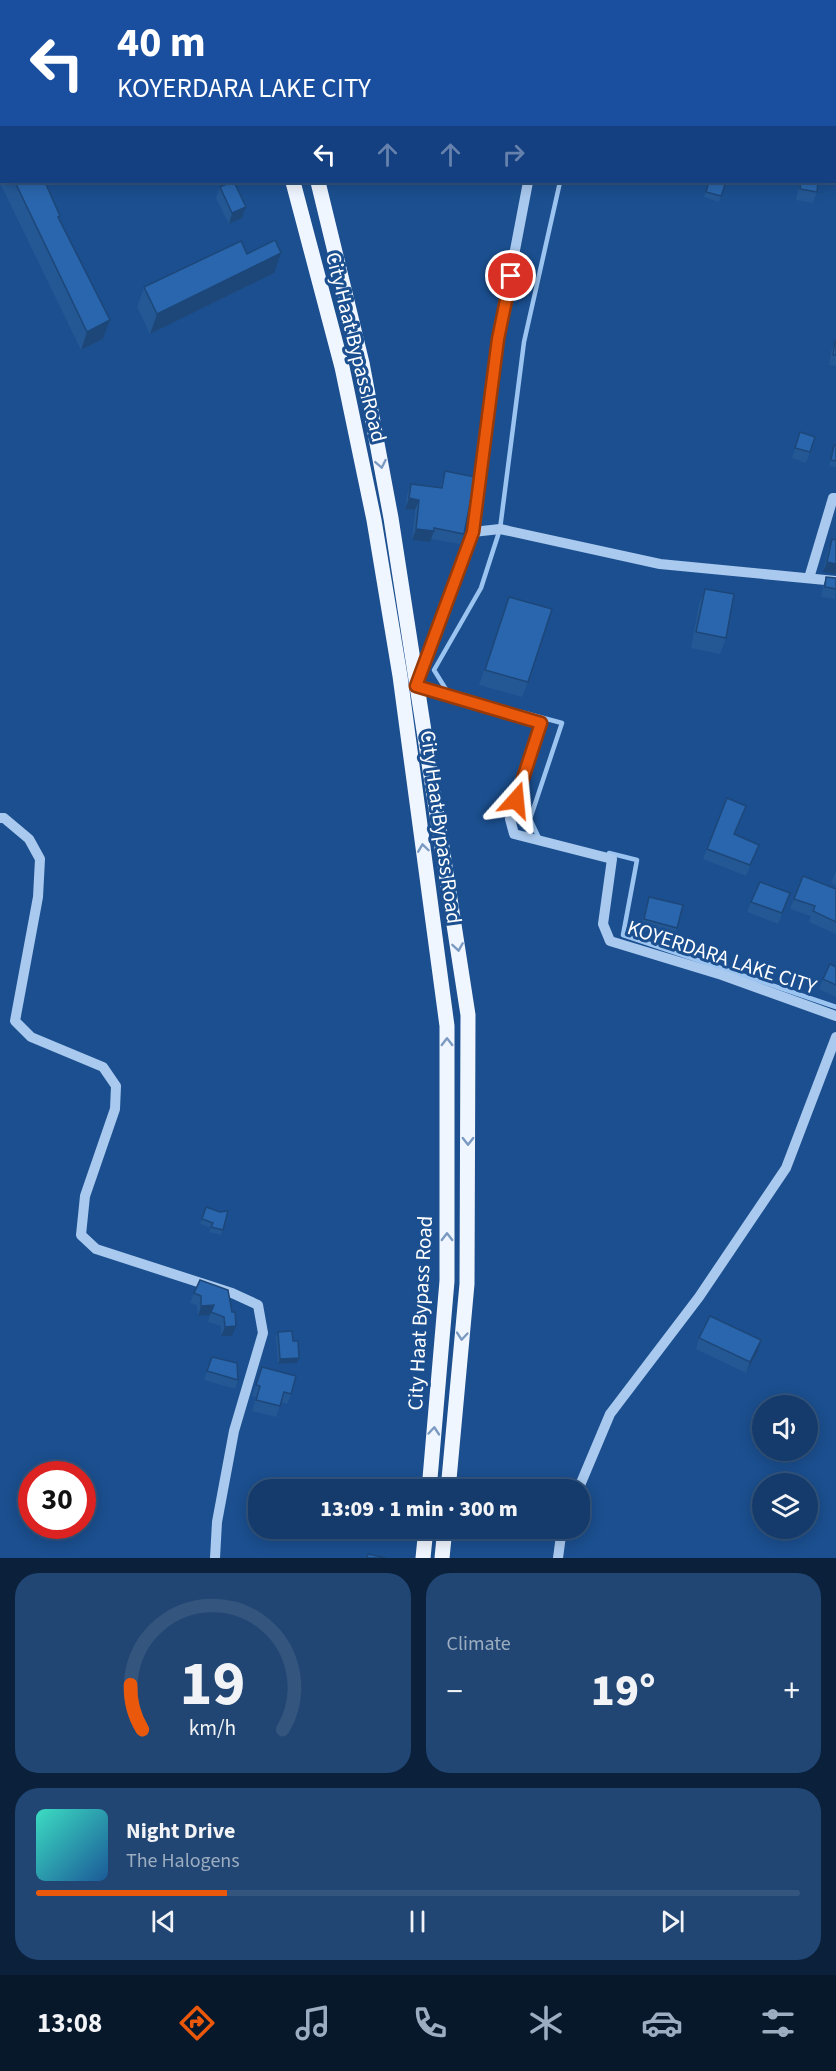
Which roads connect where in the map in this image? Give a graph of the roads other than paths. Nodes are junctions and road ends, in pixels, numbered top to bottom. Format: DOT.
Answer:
graph roads {
  1 [pos="293,183"];
  2 [pos="318,183"];
  3 [pos="528,183"];
  4 [pos="836,498"];
  5 [pos="473,532"];
  6 [pos="809,578"];
  7 [pos="836,581"];
  8 [pos="416,686"];
  9 [pos="0,818"];
  10 [pos="836,1016"];
  11 [pos="836,1037"];
  12 [pos="430,1479"];
  13 [pos="449,1479"];
  14 [pos="583,1479"];
  15 [pos="425,1539"];
  16 [pos="444,1539"];
  17 [pos="561,1539"];
  18 [pos="215,1558"];
  19 [pos="423,1558"];
  20 [pos="442,1558"];
  21 [pos="558,1558"];
  12 -- 1 [label="main road, City Haat Bypass Road, one-way"];
  2 -- 8 [label="main road, City Haat Bypass Road, one-way"];
  3 -- 5 [label="street"];
  4 -- 6 [label="street"];
  5 -- 6 [label="street"];
  5 -- 8 [label="street"];
  6 -- 7 [label="street"];
  8 -- 10 [label="street, KOYERDARA LAKE CITY"];
  8 -- 13 [label="main road, City Haat Bypass Road, one-way"];
  9 -- 18 [label="street"];
  11 -- 14 [label="street"];
  15 -- 19 [label="main road"];
  16 -- 20 [label="main road"];
  17 -- 21 [label="street"];
}
